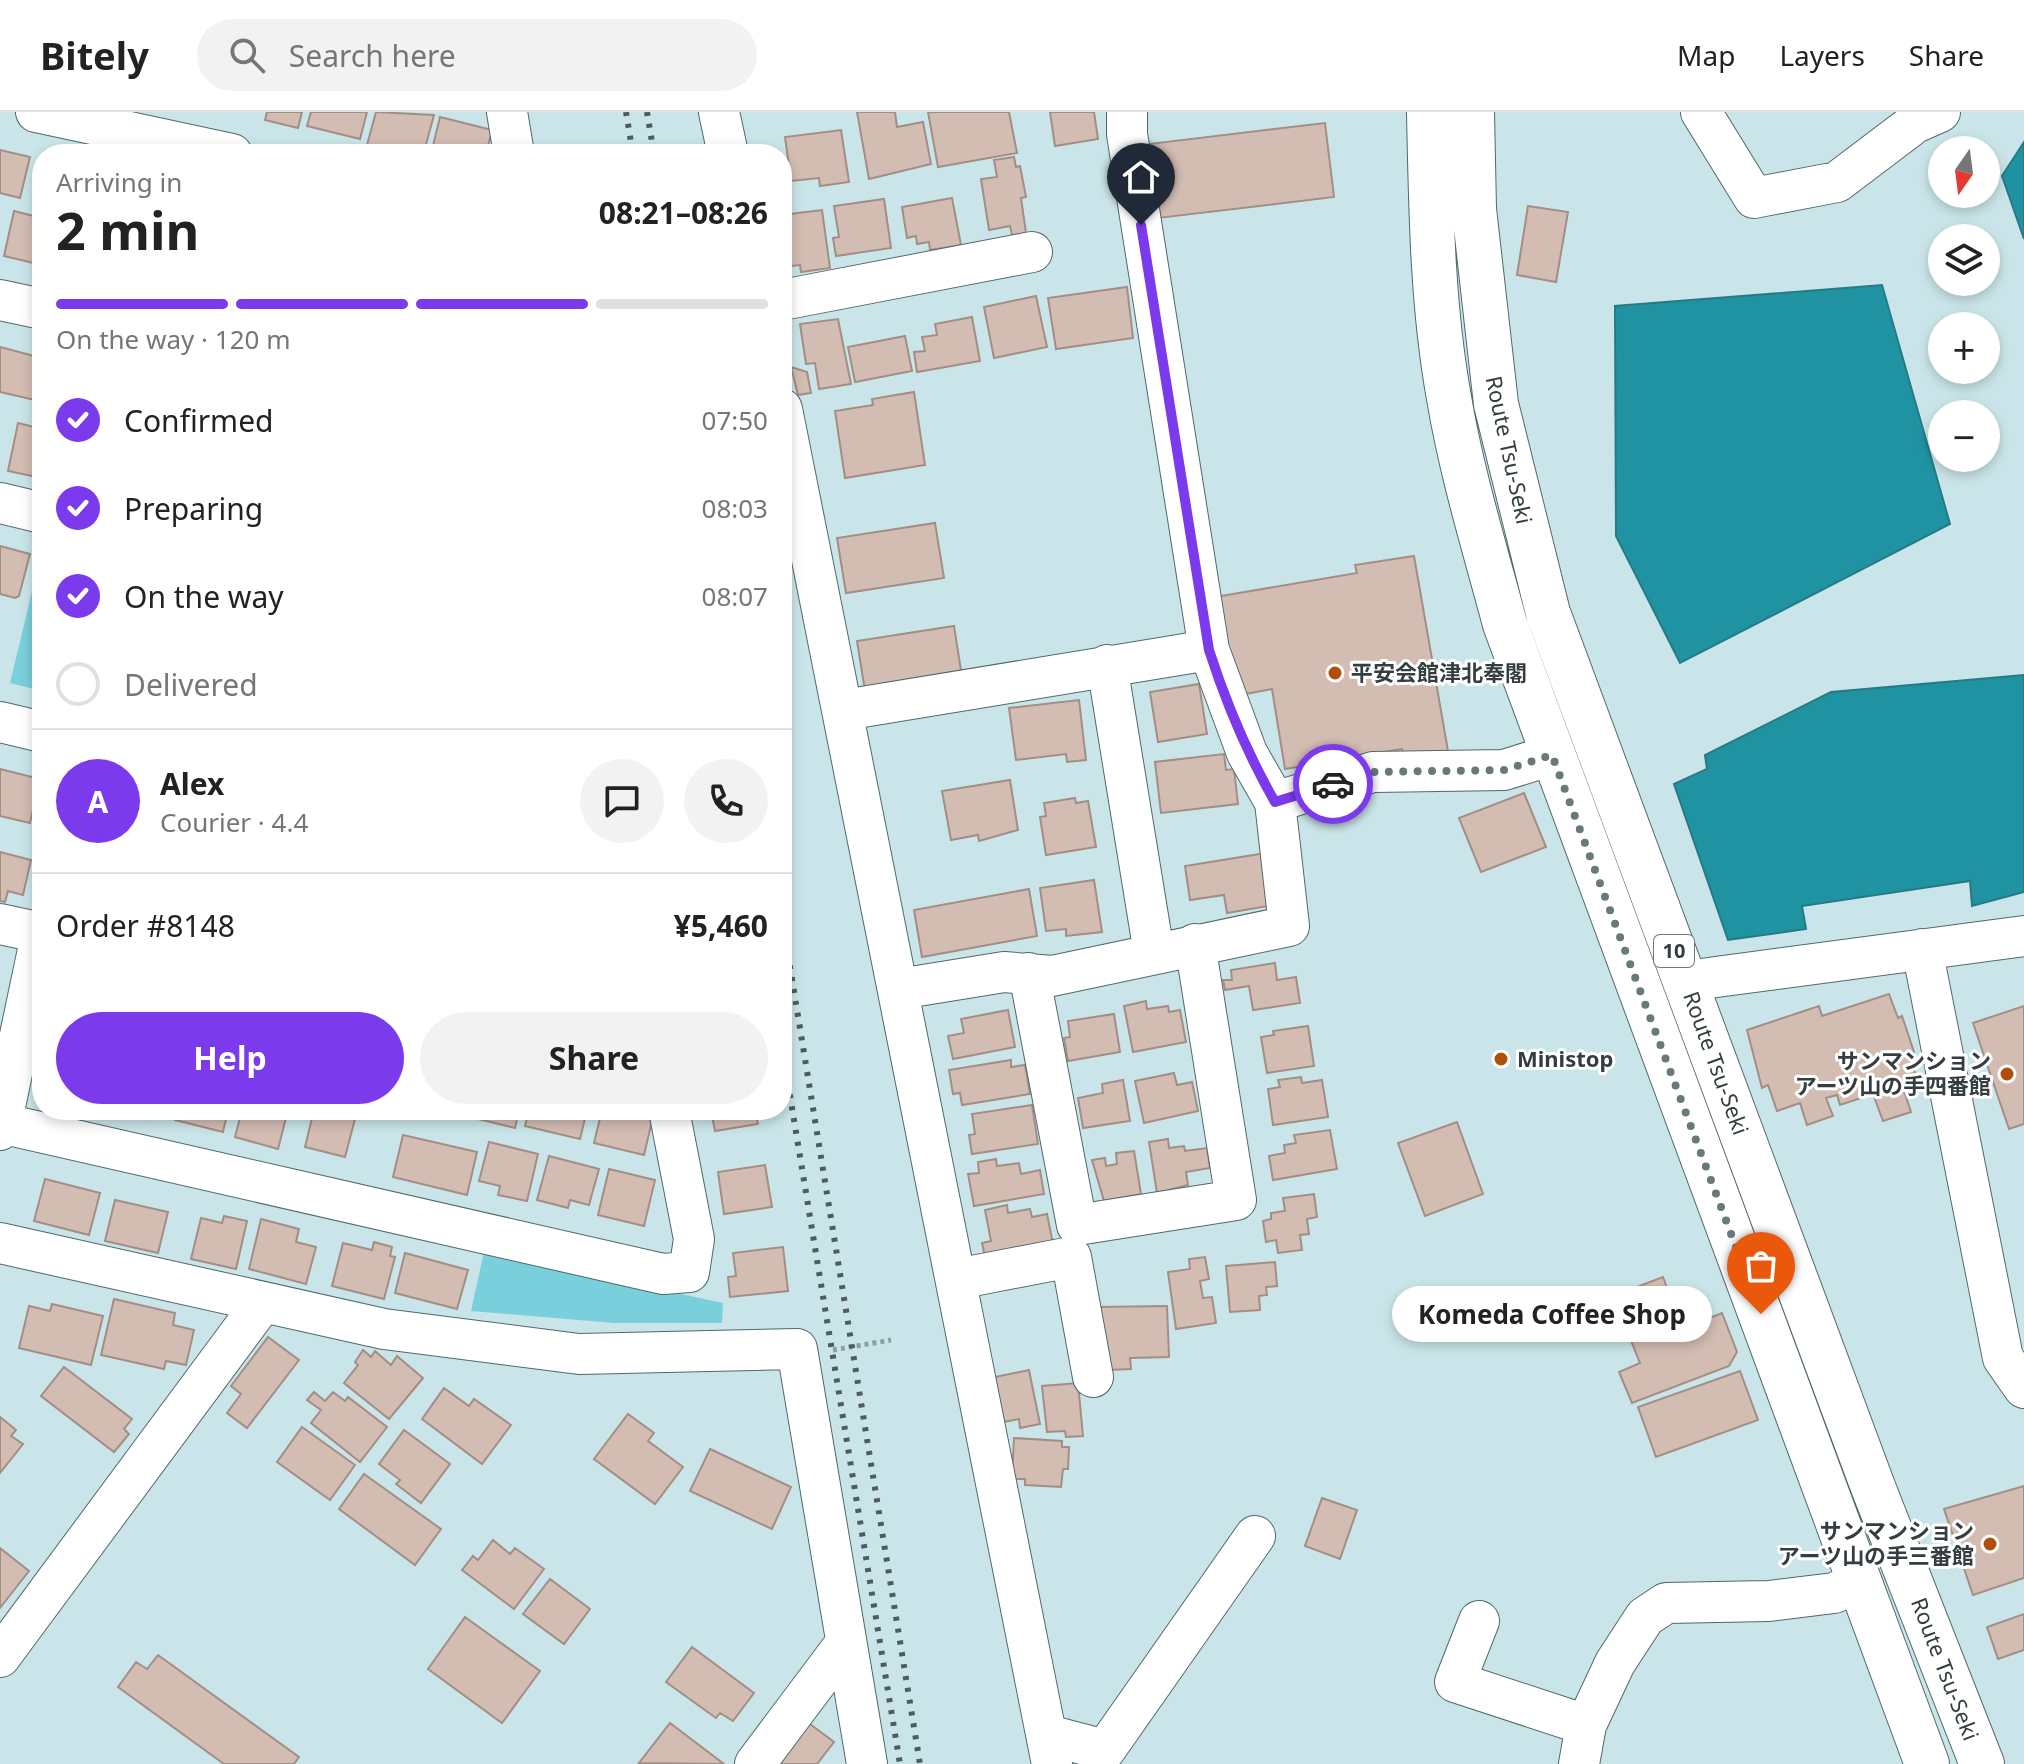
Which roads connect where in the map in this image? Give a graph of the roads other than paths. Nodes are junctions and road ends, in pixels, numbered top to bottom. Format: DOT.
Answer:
graph roads {
  1 [pos="36,112"];
  2 [pos="507,112"];
  3 [pos="1127,112"];
  4 [pos="1429,112"];
  5 [pos="1472,112"];
  6 [pos="1701,112"];
  7 [pos="725,113"];
  8 [pos="1922,116"];
  9 [pos="185,144"];
  10 [pos="512,144"];
  11 [pos="727,144"];
  12 [pos="1032,252"];
  13 [pos="792,298"];
  14 [pos="0,300"];
  15 [pos="32,307"];
  16 [pos="792,458"];
  17 [pos="0,503"];
  18 [pos="32,511"];
  19 [pos="1209,650"];
  20 [pos="1107,665"];
  21 [pos="844,710"];
  22 [pos="0,722"];
  23 [pos="32,730"];
  24 [pos="1552,755"];
  25 [pos="1275,802"];
  26 [pos="0,924"];
  27 [pos="32,930"];
  28 [pos="2024,936"];
  29 [pos="1195,944"];
  30 [pos="1922,949"];
  31 [pos="1154,953"];
  32 [pos="1029,973"];
  33 [pos="32,979"];
  34 [pos="1686,981"];
  35 [pos="899,989"];
  36 [pos="671,1120"];
  37 [pos="1,1126"];
  38 [pos="0,1243"];
  39 [pos="957,1279"];
  40 [pos="263,1302"];
  41 [pos="1093,1377"];
  42 [pos="2024,1388"];
  43 [pos="1255,1536"];
  44 [pos="1860,1582"];
  45 [pos="1479,1621"];
  46 [pos="845,1644"];
  47 [pos="0,1657"];
  48 [pos="1586,1725"];
  49 [pos="1050,1750"];
  50 [pos="755,1764"];
  51 [pos="867,1764"];
  52 [pos="1579,1764"];
  53 [pos="1927,1764"];
  54 [pos="1982,1764"];
  1 -- 9 [label="street"];
  2 -- 10 [label="street"];
  3 -- 19 [label="street"];
  4 -- 24 [label="main road, Route Tsu-Seki / 10"];
  5 -- 34 [label="main road, Route Tsu-Seki / 10"];
  6 -- 8 [label="street"];
  7 -- 11 [label="street"];
  12 -- 13 [label="street"];
  14 -- 15 [label="street"];
  16 -- 21 [label="street"];
  17 -- 18 [label="street"];
  19 -- 20 [label="street"];
  19 -- 25 [label="street"];
  20 -- 21 [label="street"];
  20 -- 31 [label="street"];
  21 -- 35 [label="street"];
  22 -- 23 [label="street"];
  24 -- 25 [label="street"];
  24 -- 44 [label="main road, Route Tsu-Seki / 10"];
  25 -- 29 [label="street"];
  26 -- 27 [label="street"];
  28 -- 30 [label="street"];
  29 -- 31 [label="street"];
  29 -- 32 [label="street"];
  30 -- 34 [label="street"];
  30 -- 42 [label="street"];
  31 -- 32 [label="street"];
  32 -- 35 [label="street"];
  33 -- 37 [label="street"];
  34 -- 54 [label="main road, Route Tsu-Seki / 10"];
  35 -- 39 [label="street"];
  36 -- 37 [label="street"];
  38 -- 40 [label="street"];
  39 -- 41 [label="street"];
  39 -- 49 [label="street"];
  40 -- 46 [label="street"];
  40 -- 47 [label="street"];
  43 -- 49 [label="street"];
  44 -- 48 [label="street"];
  44 -- 53 [label="main road, Route Tsu-Seki / 10"];
  45 -- 48 [label="street"];
  46 -- 50 [label="street"];
  46 -- 51 [label="street"];
  48 -- 52 [label="street"];
}
